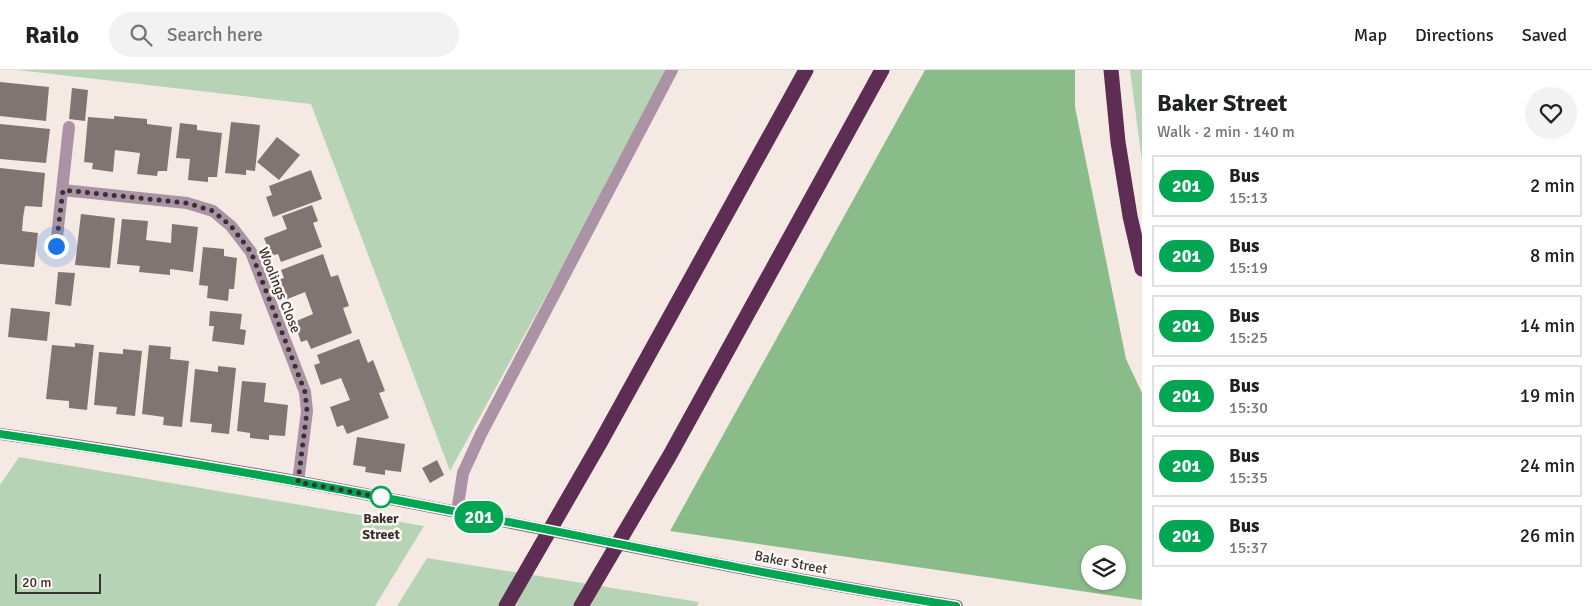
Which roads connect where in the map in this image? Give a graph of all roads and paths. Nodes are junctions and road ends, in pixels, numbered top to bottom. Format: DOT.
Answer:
graph roads {
  1 [pos="672,70"];
  2 [pos="806,70"];
  3 [pos="882,70"];
  4 [pos="1111,70"];
  5 [pos="69,127"];
  6 [pos="63,190"];
  7 [pos="56,246"];
  8 [pos="1142,269"];
  9 [pos="0,434"];
  10 [pos="298,482"];
  11 [pos="457,512"];
  12 [pos="506,606"];
  13 [pos="581,606"];
  14 [pos="956,606"];
  1 -- 11 [label="street"];
  2 -- 12 [label="highway"];
  3 -- 13 [label="highway"];
  4 -- 8 [label="highway"];
  5 -- 6 [label="street"];
  6 -- 7 [label="street"];
  6 -- 10 [label="street, Woolings Close"];
  9 -- 10 [label="main road, Baker Street"];
  10 -- 11 [label="main road, Baker Street"];
  11 -- 14 [label="main road, Baker Street"];
}
